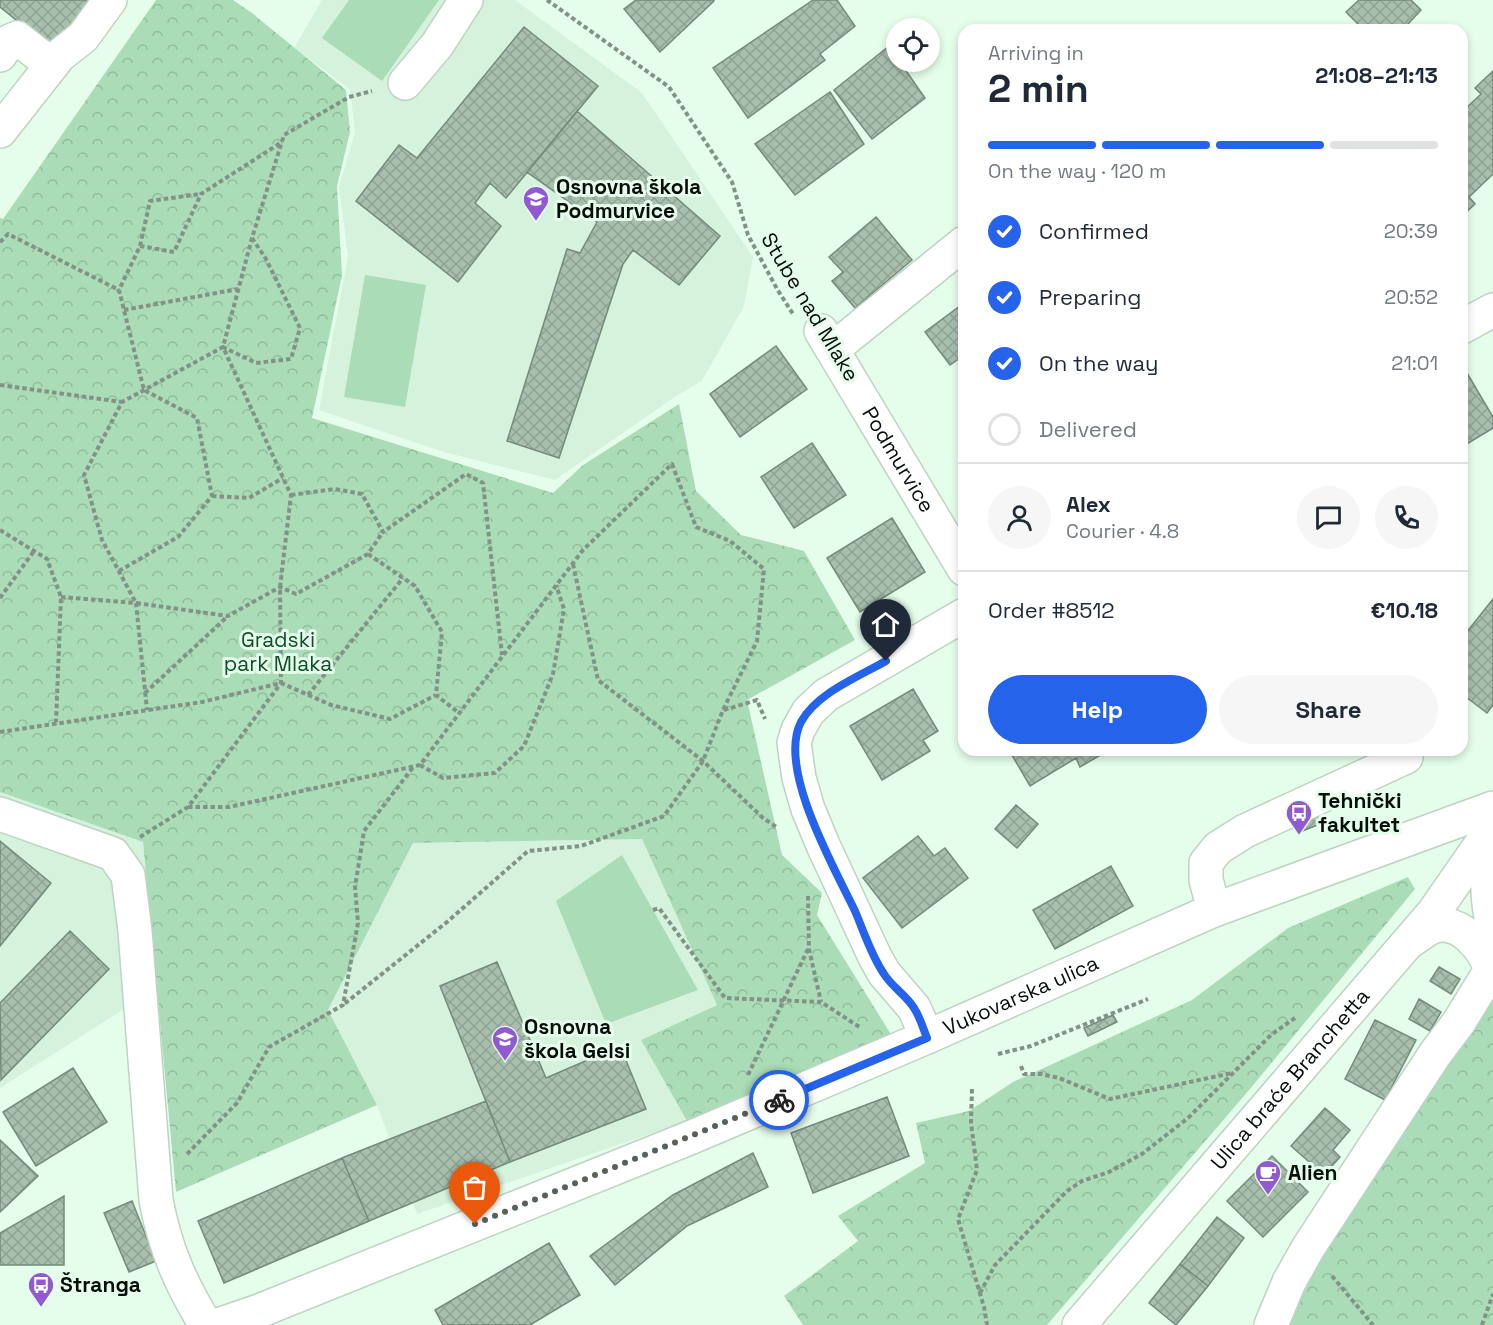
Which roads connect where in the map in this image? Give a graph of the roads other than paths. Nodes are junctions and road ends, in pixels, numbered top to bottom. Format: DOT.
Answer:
graph roads {
  1 [pos="110,0"];
  2 [pos="466,0"];
  3 [pos="0,55"];
  4 [pos="52,65"];
  5 [pos="405,83"];
  6 [pos="0,131"];
  7 [pos="958,247"];
  8 [pos="1493,310"];
  9 [pos="1468,324"];
  10 [pos="958,559"];
  11 [pos="958,618"];
  12 [pos="1406,757"];
  13 [pos="1493,808"];
  14 [pos="0,814"];
  15 [pos="1493,826"];
  16 [pos="1493,850"];
  17 [pos="1214,910"];
  18 [pos="1493,927"];
  19 [pos="1406,945"];
  20 [pos="1492,966"];
  21 [pos="927,1038"];
  22 [pos="206,1325"];
  23 [pos="218,1325"];
  24 [pos="1079,1325"];
  25 [pos="1271,1325"];
  1 -- 4 [label="street"];
  2 -- 5 [label="street"];
  3 -- 4 [label="street"];
  4 -- 6 [label="street"];
  7 -- 10 [label="street, Podmurvice"];
  8 -- 9 [label="street"];
  11 -- 21 [label="street"];
  12 -- 17 [label="street"];
  13 -- 17 [label="street, Vukovarska ulica"];
  14 -- 22 [label="street"];
  15 -- 19 [label="street, Ulica braće Branchetta"];
  16 -- 18 [label="street"];
  17 -- 21 [label="street, Vukovarska ulica"];
  19 -- 20 [label="street"];
  19 -- 24 [label="street, Ulica braće Branchetta"];
  20 -- 25 [label="street"];
  21 -- 23 [label="street, Vukovarska ulica"];
}
